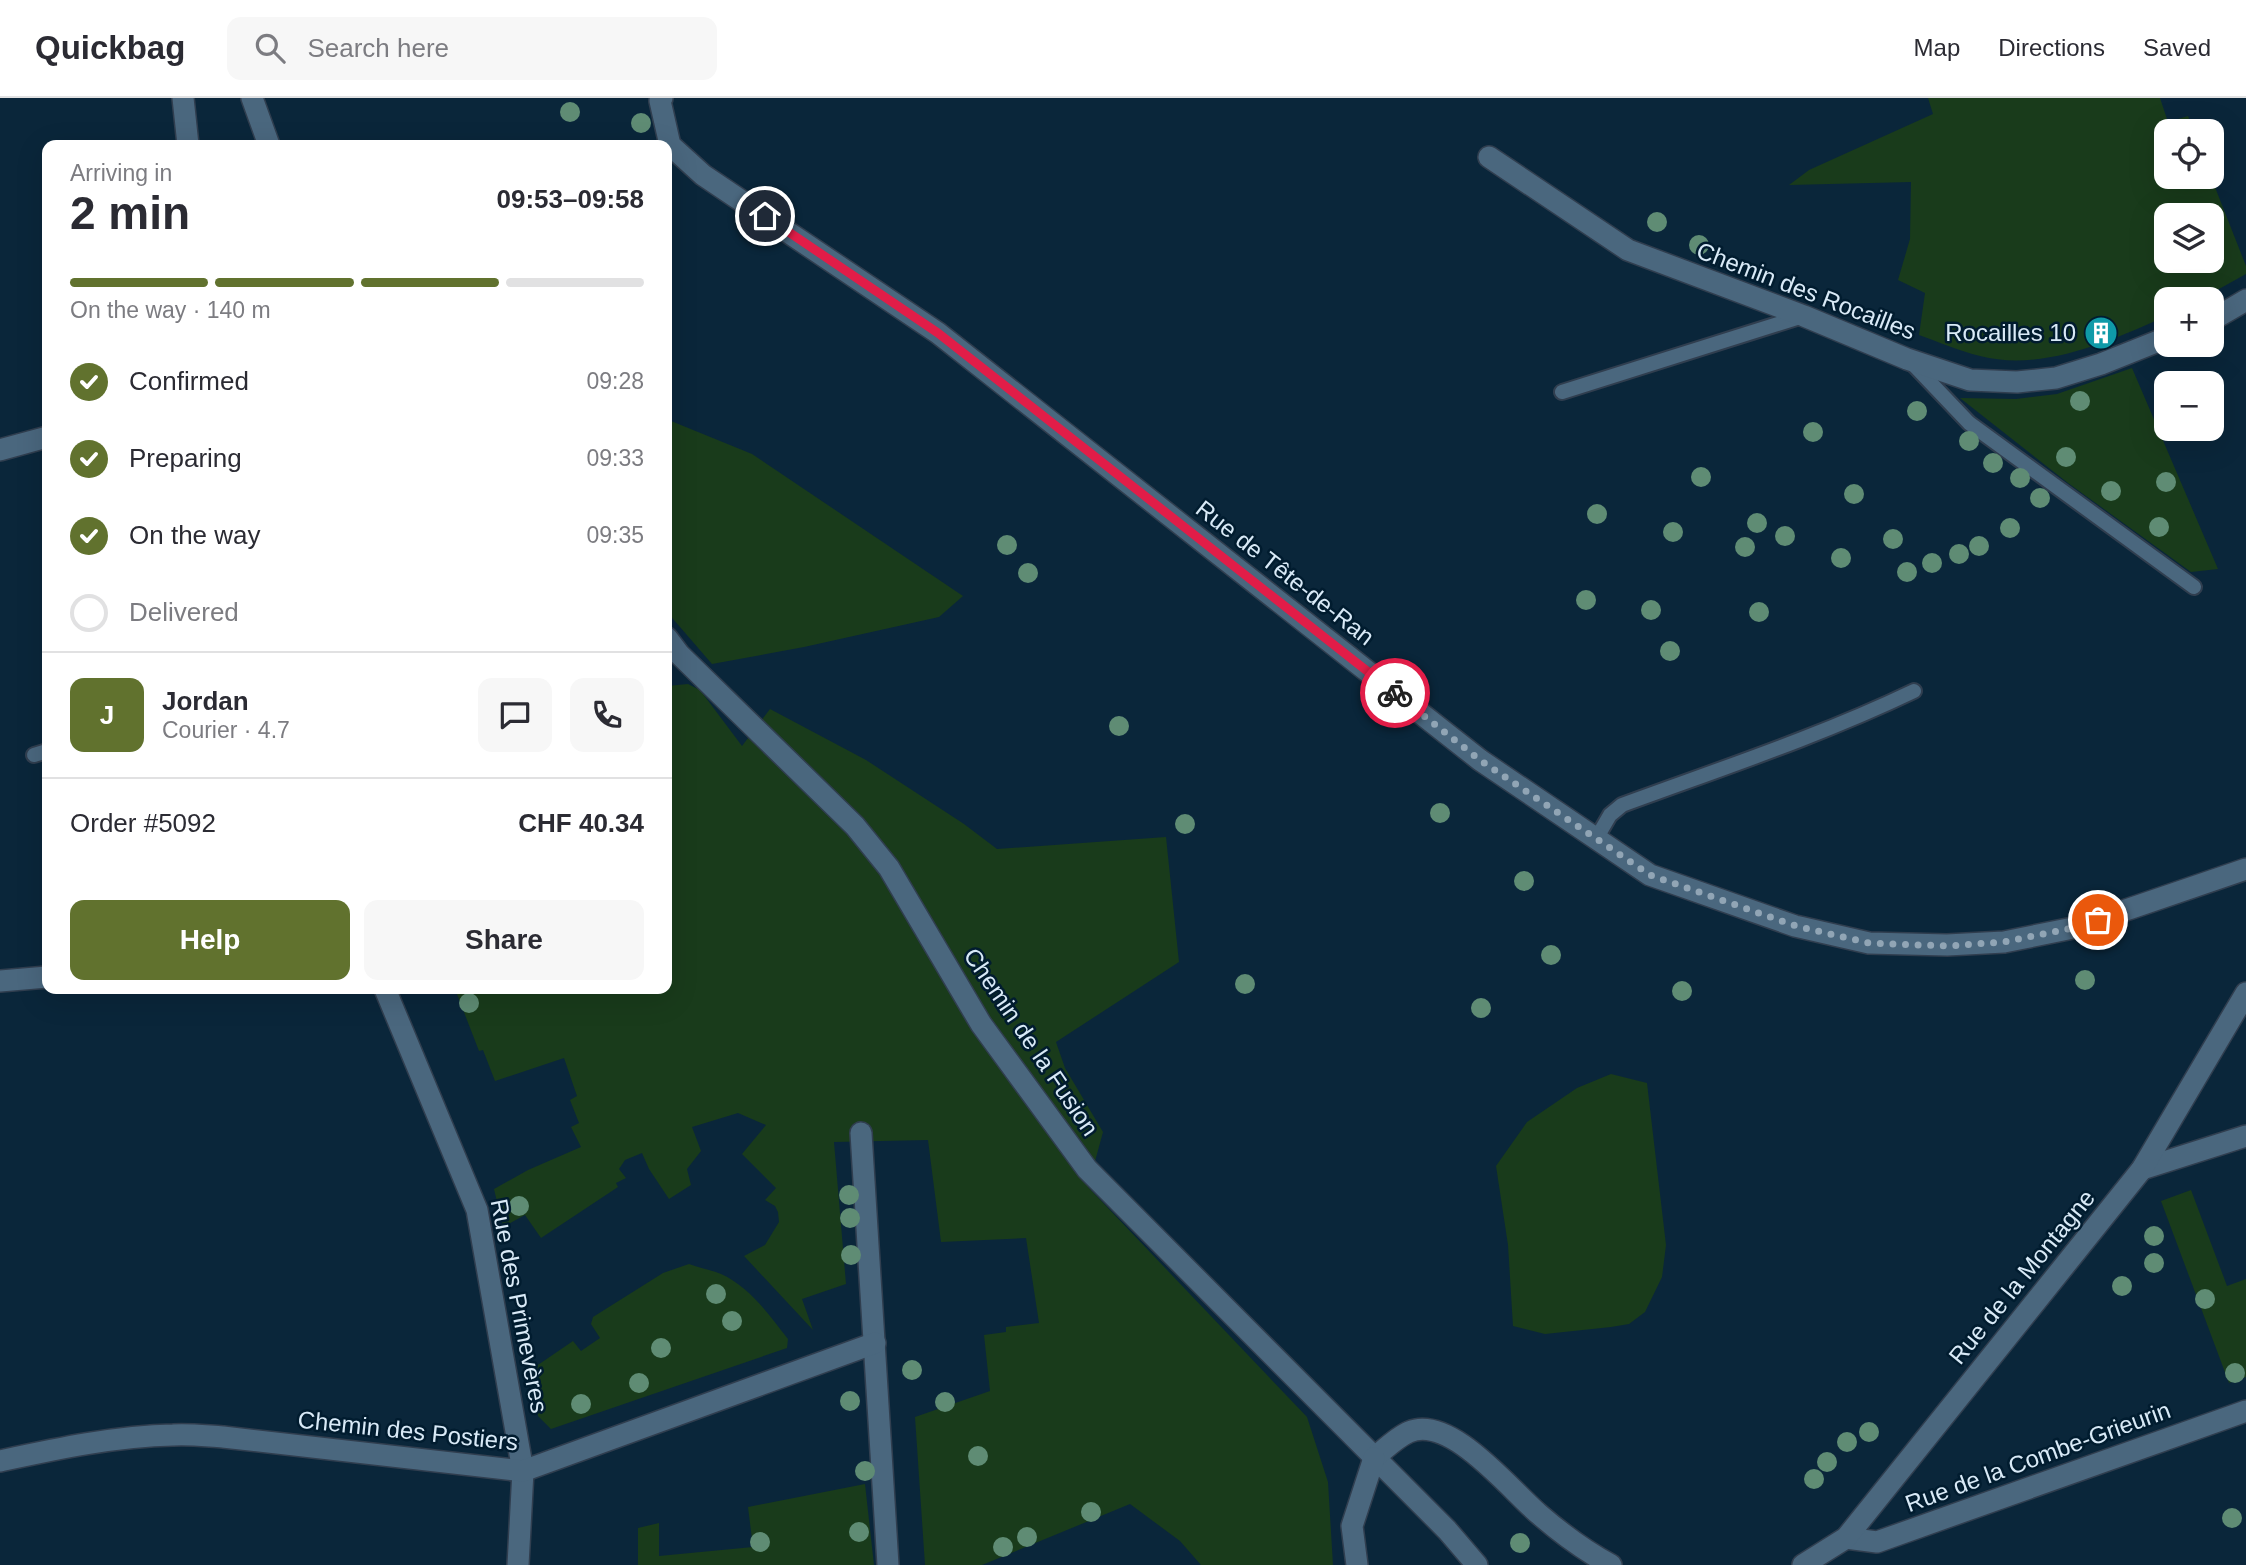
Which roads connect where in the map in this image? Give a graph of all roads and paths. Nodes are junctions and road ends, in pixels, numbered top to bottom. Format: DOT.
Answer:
graph roads {
  1 [pos="183,98"];
  2 [pos="252,98"];
  3 [pos="662,98"];
  4 [pos="187,140"];
  5 [pos="267,140"];
  6 [pos="669,140"];
  7 [pos="672,147"];
  8 [pos="1489,157"];
  9 [pos="2246,300"];
  10 [pos="2224,313"];
  11 [pos="1804,316"];
  12 [pos="2154,343"];
  13 [pos="1907,359"];
  14 [pos="1562,392"];
  15 [pos="42,438"];
  16 [pos="0,450"];
  17 [pos="2194,587"];
  18 [pos="672,653"];
  19 [pos="1914,691"];
  20 [pos="1596,839"];
  21 [pos="2246,869"];
  22 [pos="42,977"];
  23 [pos="0,981"];
  24 [pos="2246,993"];
  25 [pos="389,994"];
  26 [pos="861,1133"];
  27 [pos="2246,1136"];
  28 [pos="2142,1169"];
  29 [pos="875,1343"];
  30 [pos="2246,1411"];
  31 [pos="1374,1458"];
  32 [pos="0,1461"];
  33 [pos="523,1471"];
  34 [pos="1846,1538"];
  35 [pos="518,1565"];
  36 [pos="888,1565"];
  37 [pos="1357,1565"];
  38 [pos="1477,1565"];
  39 [pos="1611,1565"];
  40 [pos="1803,1565"];
  1 -- 4 [label="street"];
  2 -- 5 [label="street"];
  3 -- 6 [label="street, Rue de Tête-de-Ran"];
  7 -- 20 [label="street, Rue de Tête-de-Ran"];
  8 -- 11 [label="street, Chemin des Rocailles"];
  9 -- 10 [label="street"];
  11 -- 13 [label="street, Chemin des Rocailles"];
  11 -- 14 [label="lane"];
  12 -- 13 [label="street, Chemin des Rocailles"];
  13 -- 17 [label="lane"];
  15 -- 16 [label="street"];
  18 -- 31 [label="street, Chemin de la Fusion"];
  19 -- 20 [label="lane"];
  20 -- 21 [label="street, Rue de Tête-de-Ran"];
  22 -- 23 [label="street"];
  24 -- 28 [label="street, Rue de la Montagne"];
  25 -- 33 [label="street, Rue des Primevères"];
  26 -- 29 [label="street"];
  27 -- 28 [label="street"];
  28 -- 34 [label="street, Rue de la Montagne"];
  29 -- 33 [label="street, Chemin des Postiers"];
  29 -- 36 [label="street"];
  30 -- 34 [label="street, Rue de la Combe-Grieurin"];
  31 -- 37 [label="street"];
  31 -- 38 [label="street, Chemin de la Fusion"];
  31 -- 39 [label="street"];
  32 -- 33 [label="street, Chemin des Postiers"];
  33 -- 35 [label="street, Rue des Primevères"];
  34 -- 40 [label="street, Rue de la Montagne"];
}
